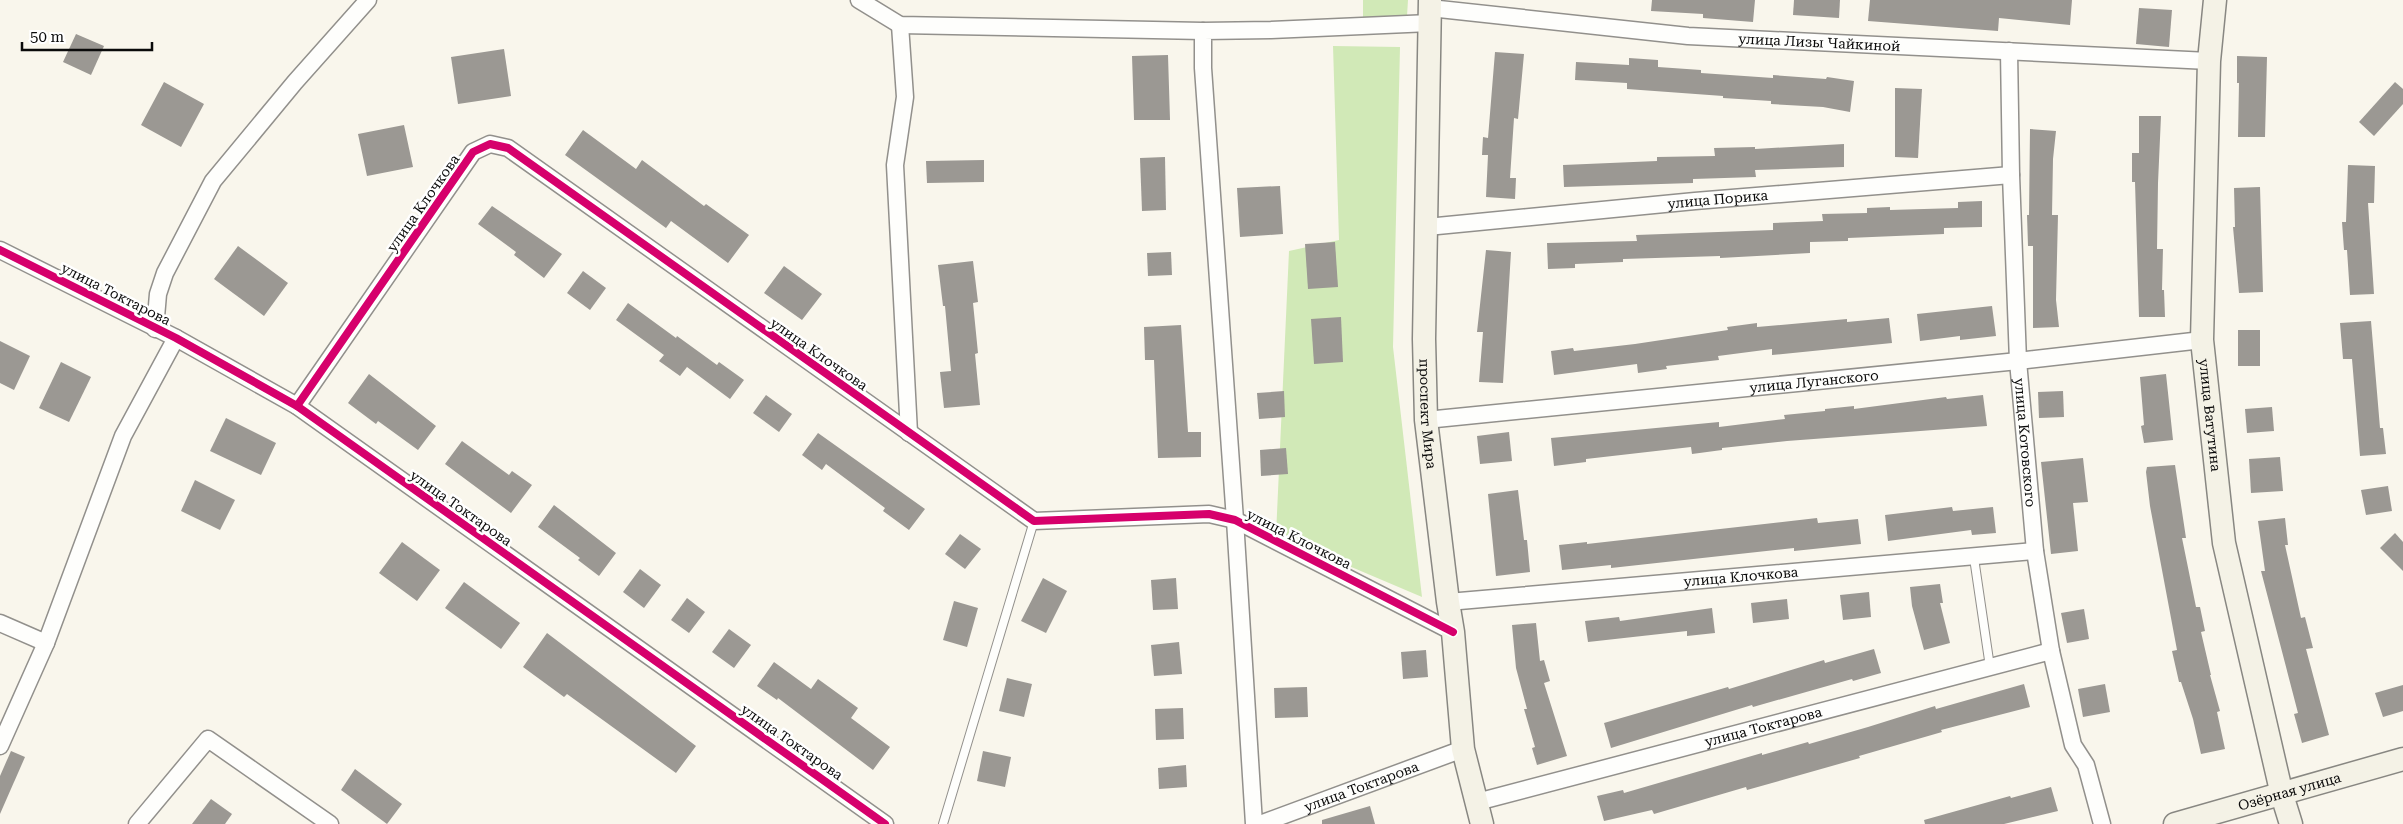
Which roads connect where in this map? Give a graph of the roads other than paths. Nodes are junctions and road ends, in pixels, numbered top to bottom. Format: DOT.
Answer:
graph roads {
  1 [pos="368,0"];
  2 [pos="859,0"];
  3 [pos="2215,0"];
  4 [pos="1430,10"];
  5 [pos="900,25"];
  6 [pos="1203,31"];
  7 [pos="2009,51"];
  8 [pos="2209,61"];
  9 [pos="2011,175"];
  10 [pos="1427,227"];
  11 [pos="0,250"];
  12 [pos="155,328"];
  13 [pos="176,338"];
  14 [pos="2202,340"];
  15 [pos="2018,361"];
  16 [pos="298,406"];
  17 [pos="1426,420"];
  18 [pos="909,433"];
  19 [pos="1235,520"];
  20 [pos="1034,521"];
  21 [pos="2035,551"];
  22 [pos="1974,558"];
  23 [pos="1448,602"];
  24 [pos="0,623"];
  25 [pos="1453,632"];
  26 [pos="46,643"];
  27 [pos="2051,651"];
  28 [pos="1990,668"];
  29 [pos="0,746"];
  30 [pos="1463,749"];
  31 [pos="2403,759"];
  32 [pos="2282,795"];
  33 [pos="1480,813"];
  34 [pos="137,824"];
  35 [pos="330,824"];
  36 [pos="885,824"];
  37 [pos="943,824"];
  38 [pos="1254,824"];
  39 [pos="1260,824"];
  40 [pos="2102,824"];
  41 [pos="2175,824"];
  42 [pos="2291,824"];
  1 -- 12 [label="street"];
  2 -- 5 [label="street"];
  3 -- 8 [label="street, улица Ватутина"];
  4 -- 6 [label="street, улица Лизы Чайкиной"];
  4 -- 7 [label="street, улица Лизы Чайкиной"];
  4 -- 10 [label="street, проспект Мира"];
  5 -- 6 [label="street, улица Лизы Чайкиной"];
  5 -- 18 [label="street"];
  6 -- 19 [label="street"];
  7 -- 8 [label="street, улица Лизы Чайкиной"];
  7 -- 9 [label="street, улица Котовского"];
  8 -- 14 [label="street, улица Ватутина"];
  9 -- 10 [label="street, улица Порика"];
  9 -- 15 [label="street, улица Котовского"];
  10 -- 17 [label="street, проспект Мира"];
  11 -- 12 [label="street, улица Токтарова"];
  12 -- 13 [label="street, улица Токтарова"];
  13 -- 16 [label="street, улица Токтарова"];
  13 -- 26 [label="street"];
  14 -- 15 [label="street, улица Луганского"];
  14 -- 32 [label="street, улица Ватутина"];
  15 -- 17 [label="street, улица Луганского"];
  15 -- 21 [label="street, улица Котовского"];
  16 -- 18 [label="street, улица Клочкова"];
  16 -- 36 [label="street, улица Токтарова"];
  17 -- 23 [label="street, проспект Мира"];
  18 -- 20 [label="street, улица Клочкова"];
  19 -- 20 [label="street, улица Клочкова"];
  19 -- 25 [label="street, улица Клочкова"];
  19 -- 38 [label="street"];
  20 -- 37 [label="lane"];
  21 -- 22 [label="street, улица Клочкова"];
  21 -- 27 [label="street, улица Котовского"];
  22 -- 23 [label="street, улица Клочкова"];
  22 -- 28 [label="lane"];
  23 -- 25 [label="street, проспект Мира"];
  24 -- 26 [label="street"];
  25 -- 30 [label="street, проспект Мира"];
  26 -- 29 [label="street"];
  27 -- 28 [label="street, улица Токтарова"];
  27 -- 40 [label="street, улица Котовского"];
  28 -- 33 [label="street, улица Токтарова"];
  30 -- 33 [label="street, проспект Мира"];
  30 -- 39 [label="street, улица Токтарова"];
  31 -- 32 [label="street, Озёрная улица"];
  32 -- 41 [label="street, Озёрная улица"];
  32 -- 42 [label="street, улица Ватутина"];
  34 -- 35 [label="street"];
}
